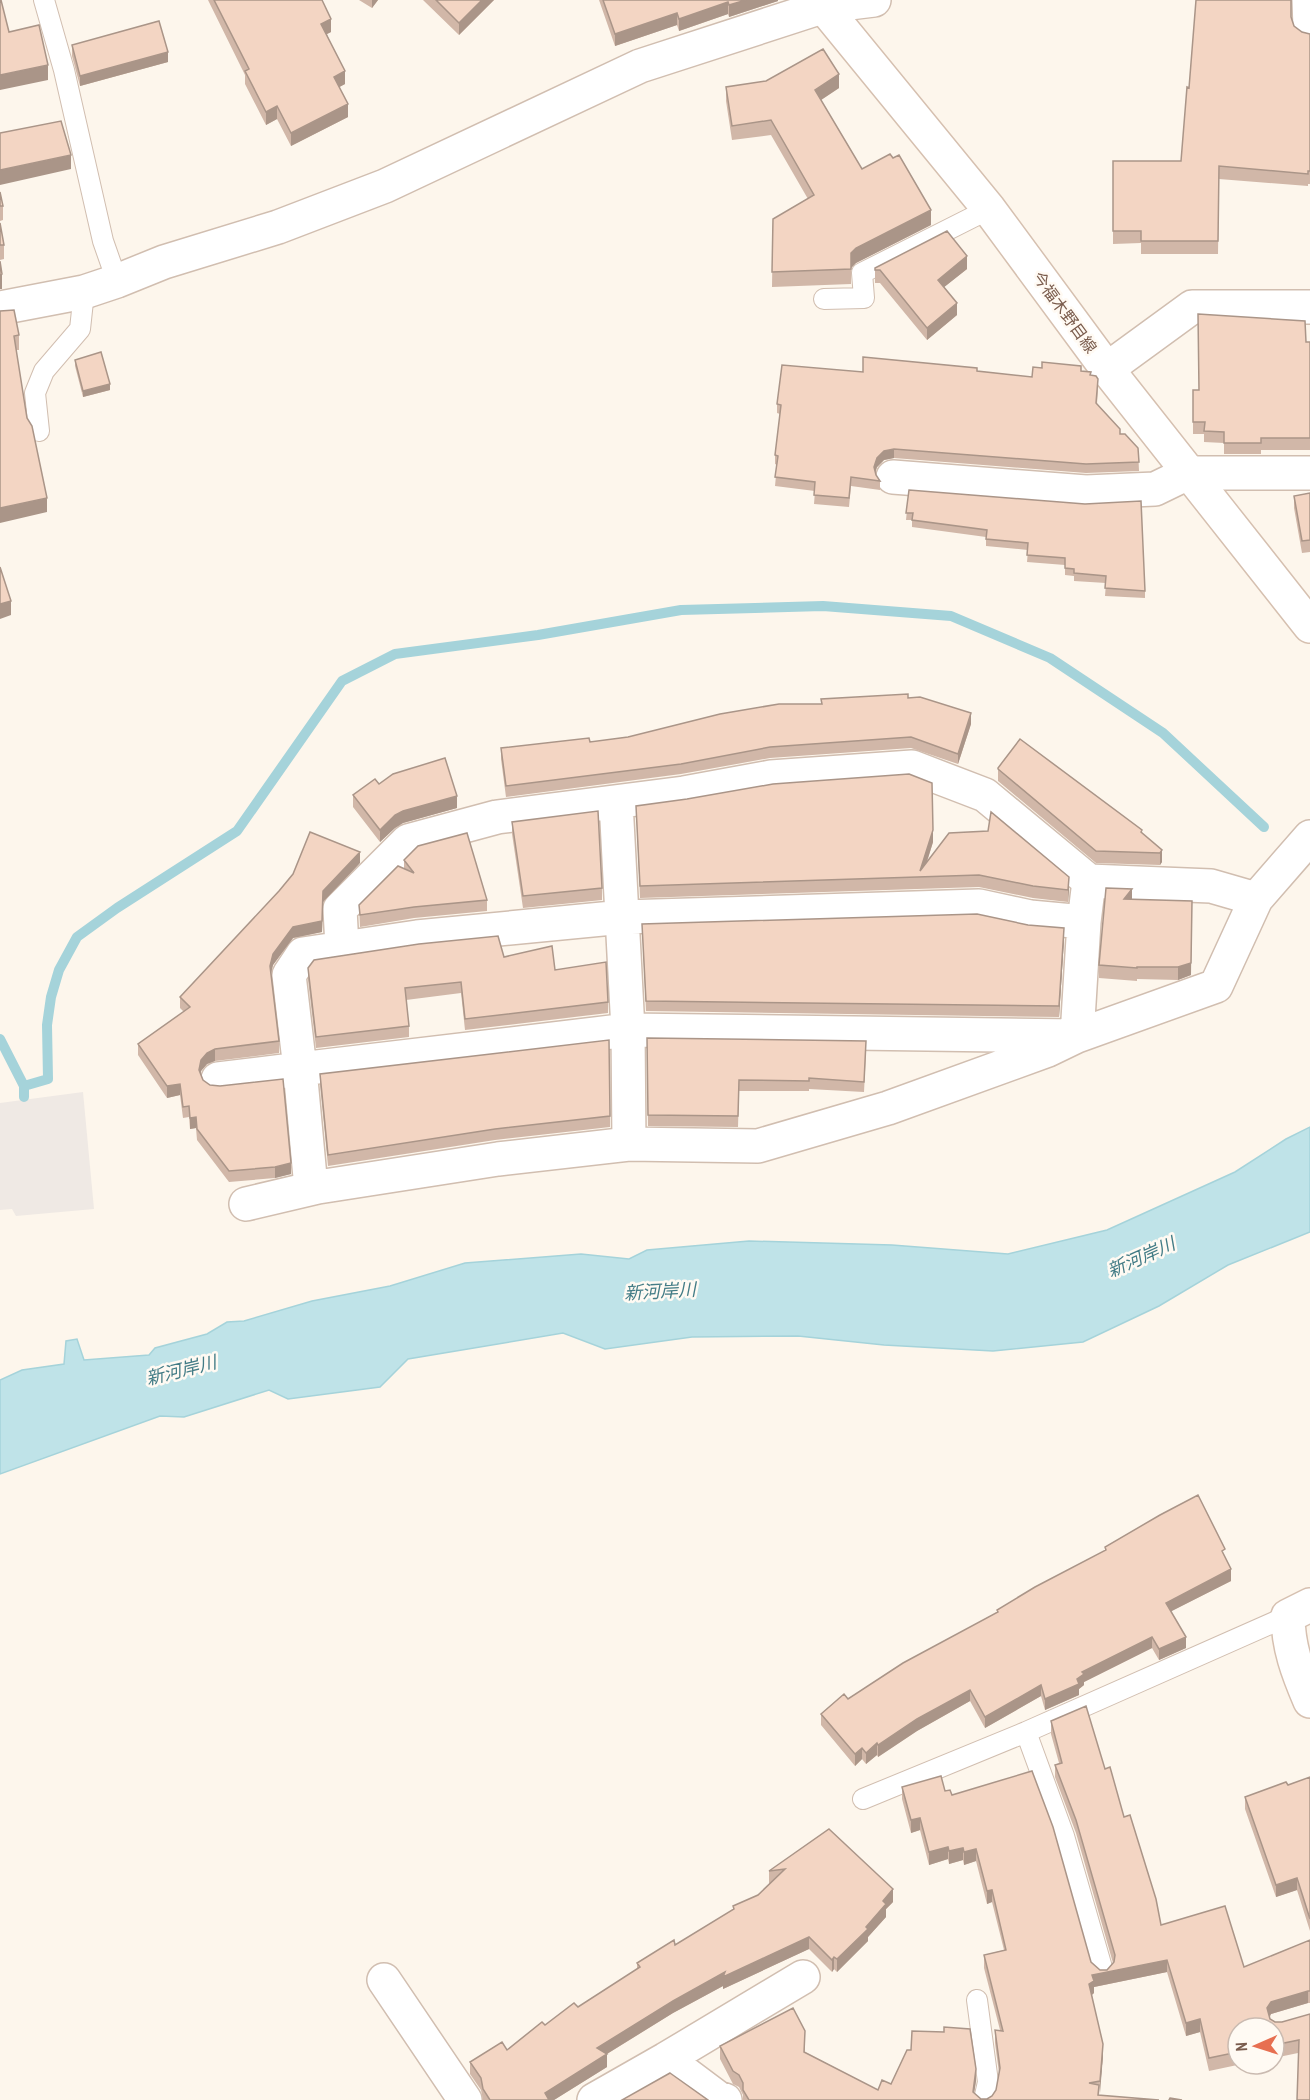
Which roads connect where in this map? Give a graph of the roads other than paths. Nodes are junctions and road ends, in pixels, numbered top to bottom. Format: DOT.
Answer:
graph roads {
  1 [pos="44,0"];
  2 [pos="874,0"];
  3 [pos="1309,0"];
  4 [pos="821,3"];
  5 [pos="1310,28"];
  6 [pos="989,209"];
  7 [pos="117,281"];
  8 [pos="84,292"];
  9 [pos="824,299"];
  10 [pos="1310,307"];
  11 [pos="0,308"];
  12 [pos="1107,369"];
  13 [pos="39,430"];
  14 [pos="1188,473"];
  15 [pos="1310,473"];
  16 [pos="893,477"];
  17 [pos="1310,626"];
  18 [pos="616,802"];
  19 [pos="1310,837"];
  20 [pos="1089,881"];
  21 [pos="1256,898"];
  22 [pos="623,917"];
  23 [pos="1084,922"];
  24 [pos="342,948"];
  25 [pos="628,1030"];
  26 [pos="1077,1036"];
  27 [pos="300,1069"];
  28 [pos="218,1079"];
  29 [pos="629,1144"];
  30 [pos="311,1188"];
  31 [pos="246,1204"];
  32 [pos="1299,1610"];
  33 [pos="1310,1701"];
  34 [pos="1026,1732"];
  35 [pos="863,1799"];
  36 [pos="1103,1971"];
  37 [pos="803,1977"];
  38 [pos="384,1980"];
  39 [pos="977,2000"];
  40 [pos="666,2059"];
  41 [pos="465,2100"];
  42 [pos="594,2100"];
  43 [pos="725,2100"];
  44 [pos="984,2100"];
  1 -- 7 [label="lane"];
  2 -- 4 [label="street"];
  3 -- 5 [label="street"];
  4 -- 6 [label="street, 今福木野目線"];
  4 -- 7 [label="street"];
  6 -- 9 [label="lane"];
  6 -- 12 [label="street, 今福木野目線"];
  7 -- 8 [label="street"];
  8 -- 11 [label="street"];
  8 -- 13 [label="lane"];
  10 -- 12 [label="street"];
  12 -- 14 [label="street, 今福木野目線"];
  14 -- 15 [label="street"];
  14 -- 16 [label="street"];
  14 -- 17 [label="street, 今福木野目線"];
  18 -- 20 [label="street"];
  18 -- 22 [label="street"];
  18 -- 24 [label="street"];
  19 -- 21 [label="street"];
  20 -- 21 [label="street"];
  20 -- 23 [label="street"];
  21 -- 26 [label="street"];
  22 -- 23 [label="street"];
  22 -- 24 [label="street"];
  22 -- 25 [label="street"];
  23 -- 26 [label="street"];
  24 -- 27 [label="street"];
  25 -- 26 [label="street"];
  25 -- 27 [label="street"];
  25 -- 29 [label="street"];
  26 -- 29 [label="street"];
  27 -- 28 [label="street"];
  27 -- 30 [label="street"];
  29 -- 30 [label="street"];
  30 -- 31 [label="street"];
  32 -- 33 [label="street"];
  32 -- 34 [label="lane"];
  34 -- 35 [label="lane"];
  34 -- 36 [label="lane"];
  37 -- 40 [label="street"];
  38 -- 41 [label="street"];
  39 -- 44 [label="lane"];
  40 -- 42 [label="street"];
  40 -- 43 [label="street"];
}
